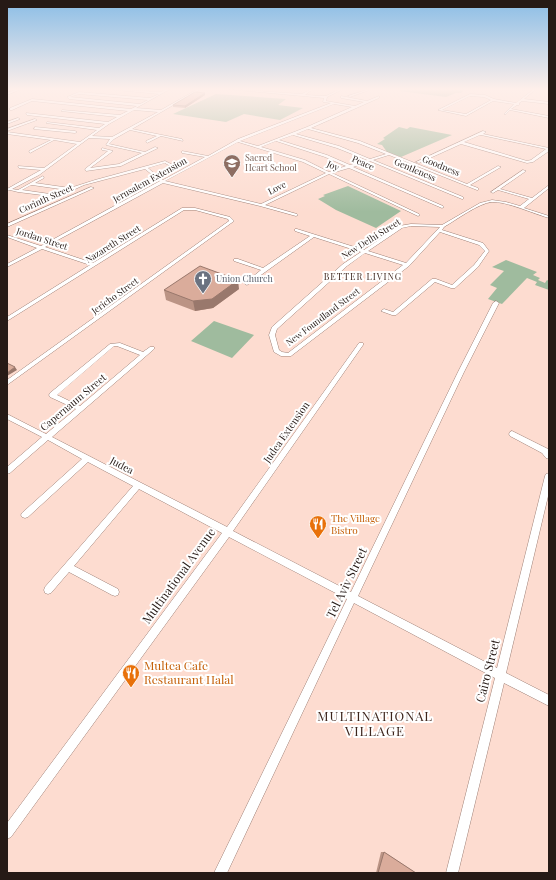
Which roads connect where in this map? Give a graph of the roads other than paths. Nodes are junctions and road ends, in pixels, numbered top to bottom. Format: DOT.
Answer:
graph roads {
  1 [pos="55,130"];
  2 [pos="78,130"];
  3 [pos="98,130"];
  4 [pos="127,130"];
  5 [pos="135,130"];
  6 [pos="266,130"];
  7 [pos="303,130"];
  8 [pos="316,130"];
  9 [pos="7,132"];
  10 [pos="24,132"];
  11 [pos="75,132"];
  12 [pos="16,134"];
  13 [pos="71,134"];
  14 [pos="293,134"];
  15 [pos="161,135"];
  16 [pos="88,137"];
  17 [pos="113,138"];
  18 [pos="53,140"];
  19 [pos="182,140"];
  20 [pos="276,140"];
  21 [pos="238,141"];
  22 [pos="147,142"];
  23 [pos="79,143"];
  24 [pos="462,143"];
  25 [pos="258,147"];
  26 [pos="156,148"];
  27 [pos="103,149"];
  28 [pos="549,149"];
  29 [pos="30,152"];
  30 [pos="183,152"];
  31 [pos="145,153"];
  32 [pos="390,154"];
  33 [pos="208,157"];
  34 [pos="371,160"];
  35 [pos="418,162"];
  36 [pos="350,166"];
  37 [pos="18,167"];
  38 [pos="499,167"];
  39 [pos="43,169"];
  40 [pos="147,169"];
  41 [pos="524,171"];
  42 [pos="329,173"];
  43 [pos="156,175"];
  44 [pos="43,177"];
  45 [pos="163,182"];
  46 [pos="32,184"];
  47 [pos="468,185"];
  48 [pos="549,186"];
  49 [pos="9,188"];
  50 [pos="92,188"];
  51 [pos="69,189"];
  52 [pos="477,189"];
  53 [pos="497,189"];
  54 [pos="18,191"];
  55 [pos="493,192"];
  56 [pos="58,196"];
  57 [pos="462,198"];
  58 [pos="532,199"];
  59 [pos="56,203"];
  60 [pos="261,205"];
  61 [pos="442,207"];
  62 [pos="522,207"];
  63 [pos="296,215"];
  64 [pos="418,215"];
  65 [pos="549,216"];
  66 [pos="232,221"];
  67 [pos="7,226"];
  68 [pos="441,228"];
  69 [pos="297,230"];
  70 [pos="314,235"];
  71 [pos="7,236"];
  72 [pos="42,248"];
  73 [pos="365,252"];
  74 [pos="236,260"];
  75 [pos="94,265"];
  76 [pos="407,265"];
  77 [pos="7,266"];
  78 [pos="264,270"];
  79 [pos="248,284"];
  80 [pos="496,303"];
  81 [pos="384,311"];
  82 [pos="7,319"];
  83 [pos="361,344"];
  84 [pos="152,348"];
  85 [pos="144,355"];
  86 [pos="289,355"];
  87 [pos="7,383"];
  88 [pos="81,409"];
  89 [pos="7,416"];
  90 [pos="512,434"];
  91 [pos="48,437"];
  92 [pos="549,456"];
  93 [pos="88,458"];
  94 [pos="7,471"];
  95 [pos="549,476"];
  96 [pos="138,484"];
  97 [pos="25,515"];
  98 [pos="228,532"];
  99 [pos="68,567"];
  100 [pos="48,590"];
  101 [pos="114,592"];
  102 [pos="353,598"];
  103 [pos="500,677"];
  104 [pos="549,702"];
  105 [pos="7,833"];
  106 [pos="220,873"];
  107 [pos="452,873"];
  1 -- 11 [label="street"];
  2 -- 11 [label="street"];
  3 -- 16 [label="street"];
  4 -- 17 [label="street"];
  5 -- 15 [label="street"];
  6 -- 21 [label="street, Jerusalem Extension"];
  7 -- 14 [label="street"];
  8 -- 32 [label="street, Goodness"];
  9 -- 12 [label="street"];
  10 -- 12 [label="street"];
  11 -- 13 [label="street"];
  12 -- 18 [label="street"];
  14 -- 20 [label="street"];
  14 -- 34 [label="street, Gentleness"];
  15 -- 19 [label="street"];
  15 -- 22 [label="street"];
  16 -- 17 [label="street"];
  16 -- 23 [label="street"];
  17 -- 31 [label="street"];
  18 -- 23 [label="street"];
  18 -- 29 [label="street"];
  20 -- 25 [label="street"];
  20 -- 36 [label="street, Peace"];
  21 -- 25 [label="street, Joy"];
  21 -- 33 [label="street, Jerusalem Extension"];
  23 -- 39 [label="street"];
  24 -- 28 [label="street"];
  24 -- 28 [label="street"];
  24 -- 35 [label="street"];
  25 -- 42 [label="street, Joy"];
  26 -- 31 [label="street"];
  27 -- 31 [label="street"];
  30 -- 33 [label="street"];
  32 -- 34 [label="street, Love"];
  32 -- 47 [label="street, Goodness"];
  33 -- 45 [label="street, Jerusalem Extension"];
  34 -- 36 [label="street, Love"];
  34 -- 57 [label="street, Gentleness"];
  36 -- 42 [label="street, Love"];
  36 -- 61 [label="street, Peace"];
  37 -- 39 [label="street"];
  38 -- 47 [label="street"];
  39 -- 49 [label="street"];
  40 -- 43 [label="street"];
  40 -- 43 [label="street"];
  40 -- 51 [label="street"];
  41 -- 53 [label="street"];
  42 -- 60 [label="street, Love"];
  42 -- 64 [label="street, Joy"];
  43 -- 45 [label="street"];
  44 -- 46 [label="street"];
  45 -- 60 [label="street"];
  45 -- 72 [label="street, Jerusalem Extension"];
  46 -- 51 [label="street"];
  46 -- 54 [label="street"];
  47 -- 52 [label="street, Goodness"];
  48 -- 58 [label="street"];
  49 -- 54 [label="street"];
  50 -- 59 [label="street, Corinth Street"];
  51 -- 56 [label="street"];
  53 -- 55 [label="street"];
  53 -- 58 [label="street"];
  54 -- 56 [label="street"];
  56 -- 59 [label="street"];
  58 -- 62 [label="street"];
  59 -- 67 [label="street, Corinth Street"];
  60 -- 63 [label="street"];
  62 -- 65 [label="street, New Foundland Street"];
  62 -- 68 [label="street, New Foundland Street"];
  66 -- 75 [label="street, Nazareth Street"];
  66 -- 87 [label="street, Jericho Street"];
  68 -- 73 [label="street, New Delhi Street"];
  68 -- 76 [label="street, New Foundland Street"];
  68 -- 81 [label="street"];
  69 -- 70 [label="street"];
  70 -- 73 [label="street"];
  70 -- 78 [label="street"];
  71 -- 72 [label="street, Jordan Street"];
  72 -- 75 [label="street, Jordan Street"];
  72 -- 77 [label="street, Jerusalem Extension"];
  73 -- 76 [label="street"];
  73 -- 86 [label="street, New Delhi Street"];
  74 -- 78 [label="street"];
  75 -- 82 [label="street, Nazareth Street"];
  76 -- 86 [label="street, New Foundland Street"];
  78 -- 79 [label="street"];
  80 -- 102 [label="street, Tel Aviv Street"];
  83 -- 98 [label="street, Judea Extension"];
  84 -- 85 [label="street, Capernaum Street"];
  85 -- 88 [label="street, Capernaum Street"];
  85 -- 88 [label="street"];
  88 -- 91 [label="street, Capernaum Street"];
  89 -- 91 [label="street, Judea"];
  90 -- 92 [label="street"];
  91 -- 93 [label="street, Judea"];
  91 -- 94 [label="street, Capernaum Street"];
  93 -- 96 [label="street, Judea"];
  93 -- 97 [label="street"];
  95 -- 103 [label="street, Cairo Street"];
  96 -- 98 [label="street, Judea"];
  96 -- 99 [label="street"];
  98 -- 102 [label="street, Multinational Avenue"];
  98 -- 105 [label="street, Multinational Avenue"];
  99 -- 100 [label="street"];
  99 -- 101 [label="street"];
  102 -- 103 [label="street, Multinational Avenue"];
  102 -- 106 [label="street, Tel Aviv Street"];
  103 -- 104 [label="street, Multinational Avenue"];
  103 -- 107 [label="street, Cairo Street"];
}
